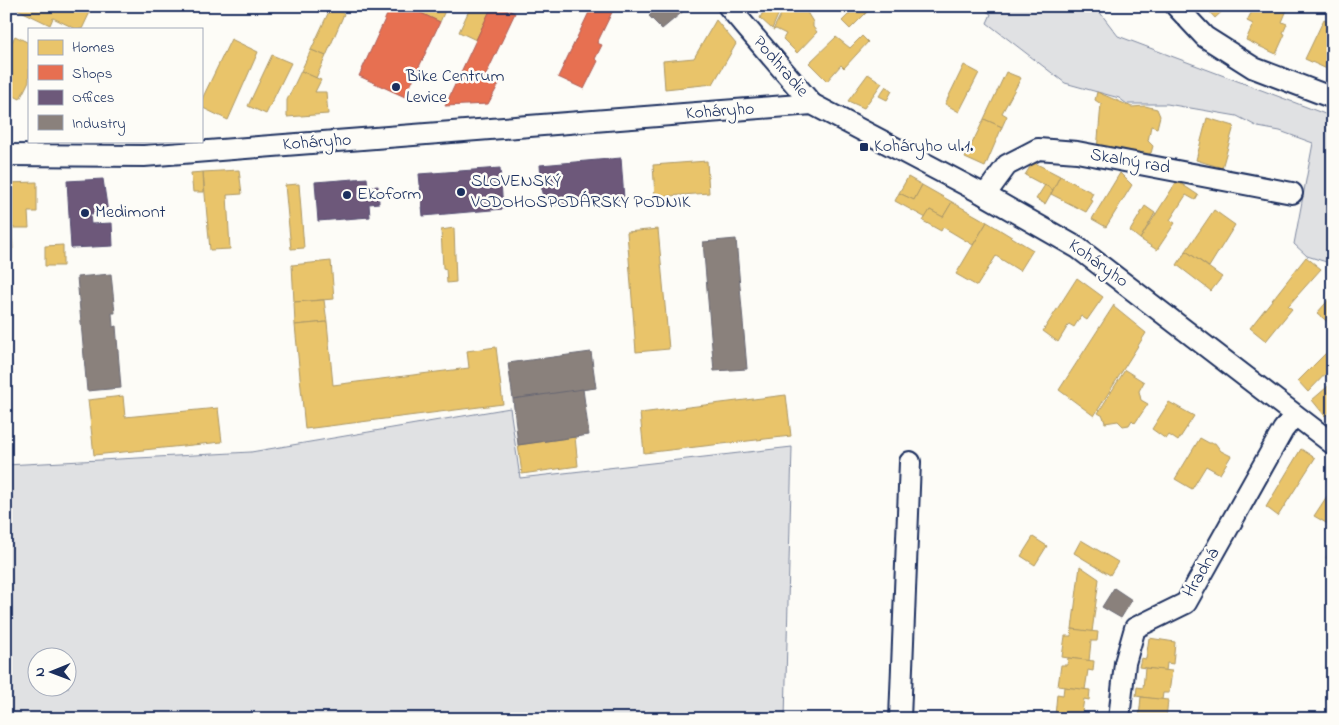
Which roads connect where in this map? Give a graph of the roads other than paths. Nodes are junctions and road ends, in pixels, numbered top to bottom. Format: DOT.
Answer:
graph roads {
  1 [pos="728,6"];
  2 [pos="1176,6"];
  3 [pos="1333,98"];
  4 [pos="812,104"];
  5 [pos="6,155"];
  6 [pos="1292,193"];
  7 [pos="985,195"];
  8 [pos="1294,416"];
  9 [pos="1333,444"];
  10 [pos="910,462"];
  11 [pos="900,719"];
  12 [pos="1118,719"];
  1 -- 4 [label="street, Podhradie"];
  2 -- 3 [label="street"];
  4 -- 5 [label="street, Koháryho"];
  4 -- 7 [label="street, Koháryho"];
  6 -- 7 [label="street, Skalný rad"];
  7 -- 8 [label="street, Koháryho"];
  8 -- 9 [label="street, Koháryho"];
  8 -- 12 [label="street, Hradná"];
  10 -- 11 [label="street"];
}
